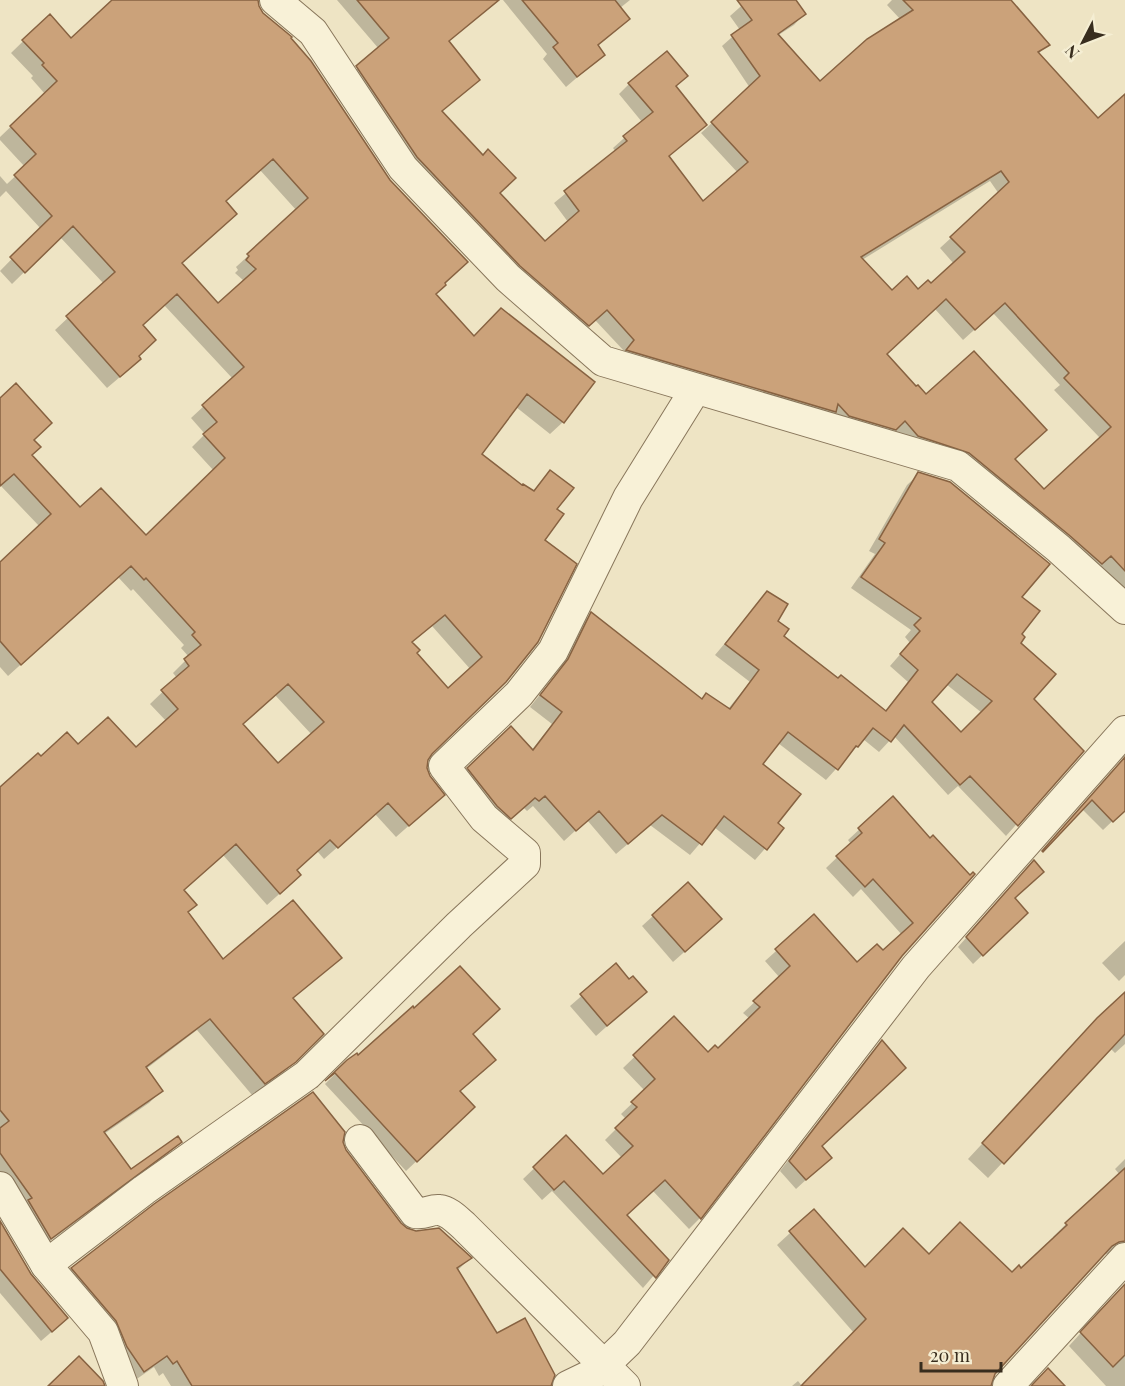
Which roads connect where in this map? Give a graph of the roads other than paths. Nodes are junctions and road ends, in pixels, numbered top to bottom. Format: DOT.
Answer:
graph roads {
  1 [pos="275,0"];
  2 [pos="695,390"];
  3 [pos="1125,609"];
  4 [pos="1125,732"];
  5 [pos="360,1140"];
  6 [pos="0,1187"];
  7 [pos="1125,1258"];
  8 [pos="46,1265"];
  9 [pos="603,1366"];
  10 [pos="123,1386"];
  11 [pos="568,1386"];
  12 [pos="625,1386"];
  13 [pos="1008,1386"];
  1 -- 2 [label="street"];
  2 -- 3 [label="street"];
  2 -- 8 [label="street"];
  4 -- 9 [label="street"];
  5 -- 9 [label="street"];
  6 -- 8 [label="street"];
  7 -- 13 [label="street"];
  8 -- 10 [label="street"];
  9 -- 11 [label="street"];
  9 -- 12 [label="street"];
}
